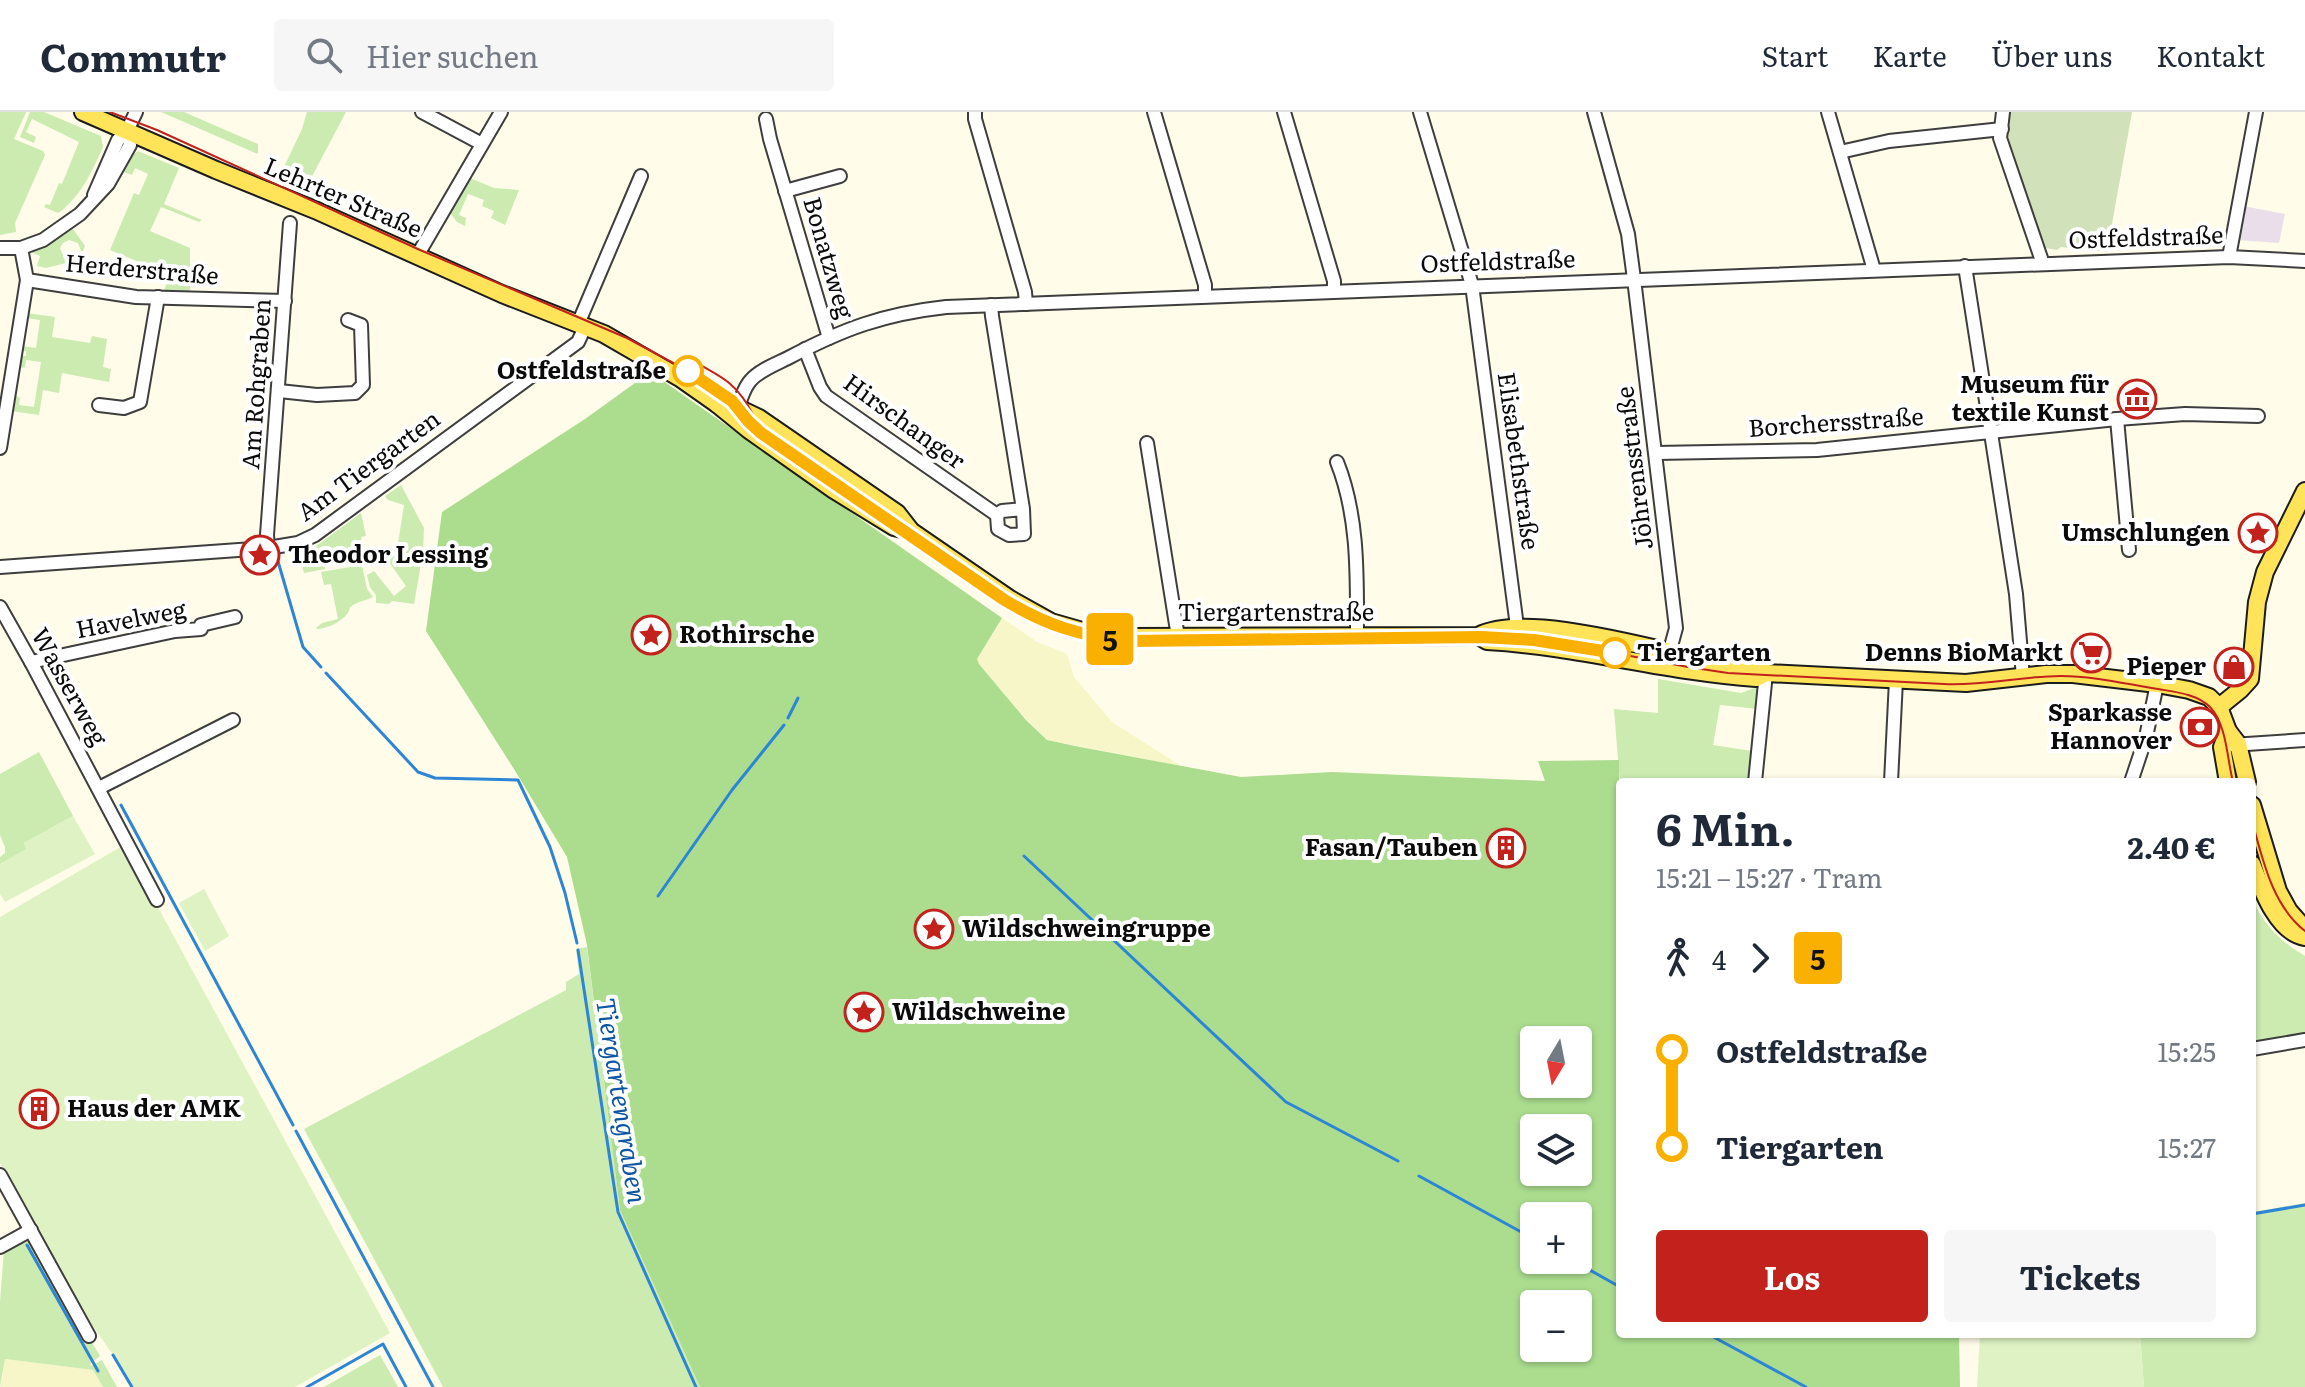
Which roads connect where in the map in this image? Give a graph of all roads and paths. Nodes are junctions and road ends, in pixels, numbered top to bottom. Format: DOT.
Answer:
graph roads {
  1 [pos="83,112"];
  2 [pos="136,112"];
  3 [pos="422,112"];
  4 [pos="501,112"];
  5 [pos="975,112"];
  6 [pos="1154,112"];
  7 [pos="1284,112"];
  8 [pos="1420,112"];
  9 [pos="1594,112"];
  10 [pos="1828,112"];
  11 [pos="2003,112"];
  12 [pos="2256,112"];
  13 [pos="766,119"];
  14 [pos="2002,129"];
  15 [pos="127,131"];
  16 [pos="482,144"];
  17 [pos="1840,152"];
  18 [pos="641,176"];
  19 [pos="840,176"];
  20 [pos="785,191"];
  21 [pos="290,223"];
  22 [pos="0,248"];
  23 [pos="21,248"];
  24 [pos="417,256"];
  25 [pos="2229,257"];
  26 [pos="2305,261"];
  27 [pos="2043,264"];
  28 [pos="1965,266"];
  29 [pos="1874,270"];
  30 [pos="1634,279"];
  31 [pos="27,280"];
  32 [pos="1472,285"];
  33 [pos="1334,291"];
  34 [pos="1205,296"];
  35 [pos="158,297"];
  36 [pos="285,301"];
  37 [pos="1026,304"];
  38 [pos="991,305"];
  39 [pos="348,320"];
  40 [pos="582,325"];
  41 [pos="829,338"];
  42 [pos="805,349"];
  43 [pos="279,391"];
  44 [pos="99,405"];
  45 [pos="735,412"];
  46 [pos="2258,416"];
  47 [pos="2117,419"];
  48 [pos="1993,431"];
  49 [pos="1147,443"];
  50 [pos="0,448"];
  51 [pos="1656,453"];
  52 [pos="1337,462"];
  53 [pos="2305,491"];
  54 [pos="1023,509"];
  55 [pos="997,515"];
  56 [pos="268,548"];
  57 [pos="2129,550"];
  58 [pos="0,567"];
  59 [pos="0,607"];
  60 [pos="235,617"];
  61 [pos="1357,636"];
  62 [pos="1518,636"];
  63 [pos="1178,637"];
  64 [pos="1670,650"];
  65 [pos="31,662"];
  66 [pos="1766,673"];
  67 [pos="2023,677"];
  68 [pos="1896,680"];
  69 [pos="2157,684"];
  70 [pos="2219,707"];
  71 [pos="233,720"];
  72 [pos="2305,740"];
  73 [pos="2229,741"];
  74 [pos="1755,778"];
  75 [pos="1891,778"];
  76 [pos="2132,778"];
  77 [pos="2228,778"];
  78 [pos="2245,778"];
  79 [pos="99,788"];
  80 [pos="2256,819"];
  81 [pos="2256,875"];
  82 [pos="157,900"];
  83 [pos="2305,929"];
  84 [pos="2305,937"];
  85 [pos="2305,1040"];
  86 [pos="2256,1048"];
  87 [pos="0,1175"];
  88 [pos="31,1230"];
  89 [pos="0,1247"];
  90 [pos="89,1336"];
  1 -- 15 [label="main road, Lehrter Straße"];
  2 -- 15 [label="street"];
  3 -- 16 [label="street"];
  4 -- 16 [label="street"];
  5 -- 37 [label="street"];
  6 -- 34 [label="street"];
  7 -- 33 [label="street"];
  8 -- 32 [label="street, Elisabethstraße"];
  9 -- 30 [label="street, Jöhrensstraße"];
  10 -- 17 [label="street"];
  11 -- 14 [label="street"];
  12 -- 25 [label="street"];
  13 -- 20 [label="street, Bonatzweg"];
  14 -- 17 [label="street"];
  14 -- 27 [label="street"];
  15 -- 23 [label="street"];
  15 -- 24 [label="main road, Lehrter Straße"];
  16 -- 24 [label="street"];
  17 -- 29 [label="street"];
  18 -- 40 [label="street, Am Tiergarten"];
  19 -- 20 [label="street, Bonatzweg"];
  20 -- 41 [label="street, Bonatzweg"];
  21 -- 36 [label="street, Am Rohgraben"];
  22 -- 23 [label="street"];
  23 -- 31 [label="street"];
  24 -- 40 [label="main road, Lehrter Straße"];
  25 -- 26 [label="street, Ostfeldstraße"];
  25 -- 27 [label="street, Ostfeldstraße"];
  27 -- 28 [label="street, Ostfeldstraße"];
  28 -- 29 [label="street, Ostfeldstraße"];
  28 -- 48 [label="street"];
  29 -- 30 [label="street, Ostfeldstraße"];
  30 -- 32 [label="street, Ostfeldstraße"];
  30 -- 51 [label="street, Jöhrensstraße"];
  31 -- 35 [label="street, Herderstraße"];
  31 -- 50 [label="street"];
  32 -- 33 [label="street, Ostfeldstraße"];
  32 -- 62 [label="street, Elisabethstraße"];
  33 -- 34 [label="street, Ostfeldstraße"];
  34 -- 37 [label="street, Ostfeldstraße"];
  35 -- 36 [label="street, Herderstraße"];
  35 -- 44 [label="street"];
  36 -- 43 [label="street, Am Rohgraben"];
  37 -- 38 [label="street, Ostfeldstraße"];
  38 -- 41 [label="street, Ostfeldstraße"];
  38 -- 54 [label="street"];
  39 -- 43 [label="street"];
  40 -- 45 [label="main road, Tiergartenstraße"];
  40 -- 56 [label="street, Am Tiergarten"];
  41 -- 42 [label="street, Ostfeldstraße"];
  42 -- 45 [label="street, Ostfeldstraße"];
  42 -- 55 [label="street, Hirschanger"];
  43 -- 56 [label="street, Am Rohgraben"];
  45 -- 63 [label="main road, Tiergartenstraße"];
  46 -- 47 [label="street, Borchersstraße"];
  47 -- 48 [label="street, Borchersstraße"];
  47 -- 57 [label="street"];
  48 -- 51 [label="street, Borchersstraße"];
  48 -- 67 [label="street"];
  49 -- 63 [label="street"];
  51 -- 64 [label="street, Jöhrensstraße"];
  52 -- 61 [label="street"];
  53 -- 70 [label="main road"];
  54 -- 55 [label="street"];
  54 -- 55 [label="street, Hirschanger"];
  56 -- 58 [label="street, Am Tiergarten"];
  59 -- 65 [label="street, Wasserweg"];
  60 -- 65 [label="street, Havelweg"];
  61 -- 62 [label="main road, Tiergartenstraße"];
  61 -- 63 [label="main road, Tiergartenstraße"];
  62 -- 64 [label="main road, Tiergartenstraße"];
  62 -- 66 [label="main road, Tiergartenstraße"];
  64 -- 66 [label="main road, Tiergartenstraße"];
  65 -- 79 [label="street, Wasserweg"];
  66 -- 68 [label="main road, Tiergartenstraße"];
  66 -- 74 [label="street"];
  67 -- 68 [label="main road, Tiergartenstraße"];
  67 -- 69 [label="main road, Tiergartenstraße"];
  68 -- 75 [label="street"];
  69 -- 70 [label="main road, Tiergartenstraße"];
  69 -- 76 [label="street"];
  70 -- 73 [label="main road"];
  71 -- 79 [label="street"];
  72 -- 73 [label="street"];
  73 -- 77 [label="main road"];
  73 -- 78 [label="main road"];
  79 -- 82 [label="street, Wasserweg"];
  80 -- 83 [label="main road"];
  81 -- 84 [label="main road"];
  85 -- 86 [label="street"];
  87 -- 88 [label="street"];
  88 -- 89 [label="street"];
  88 -- 90 [label="street"];
}
